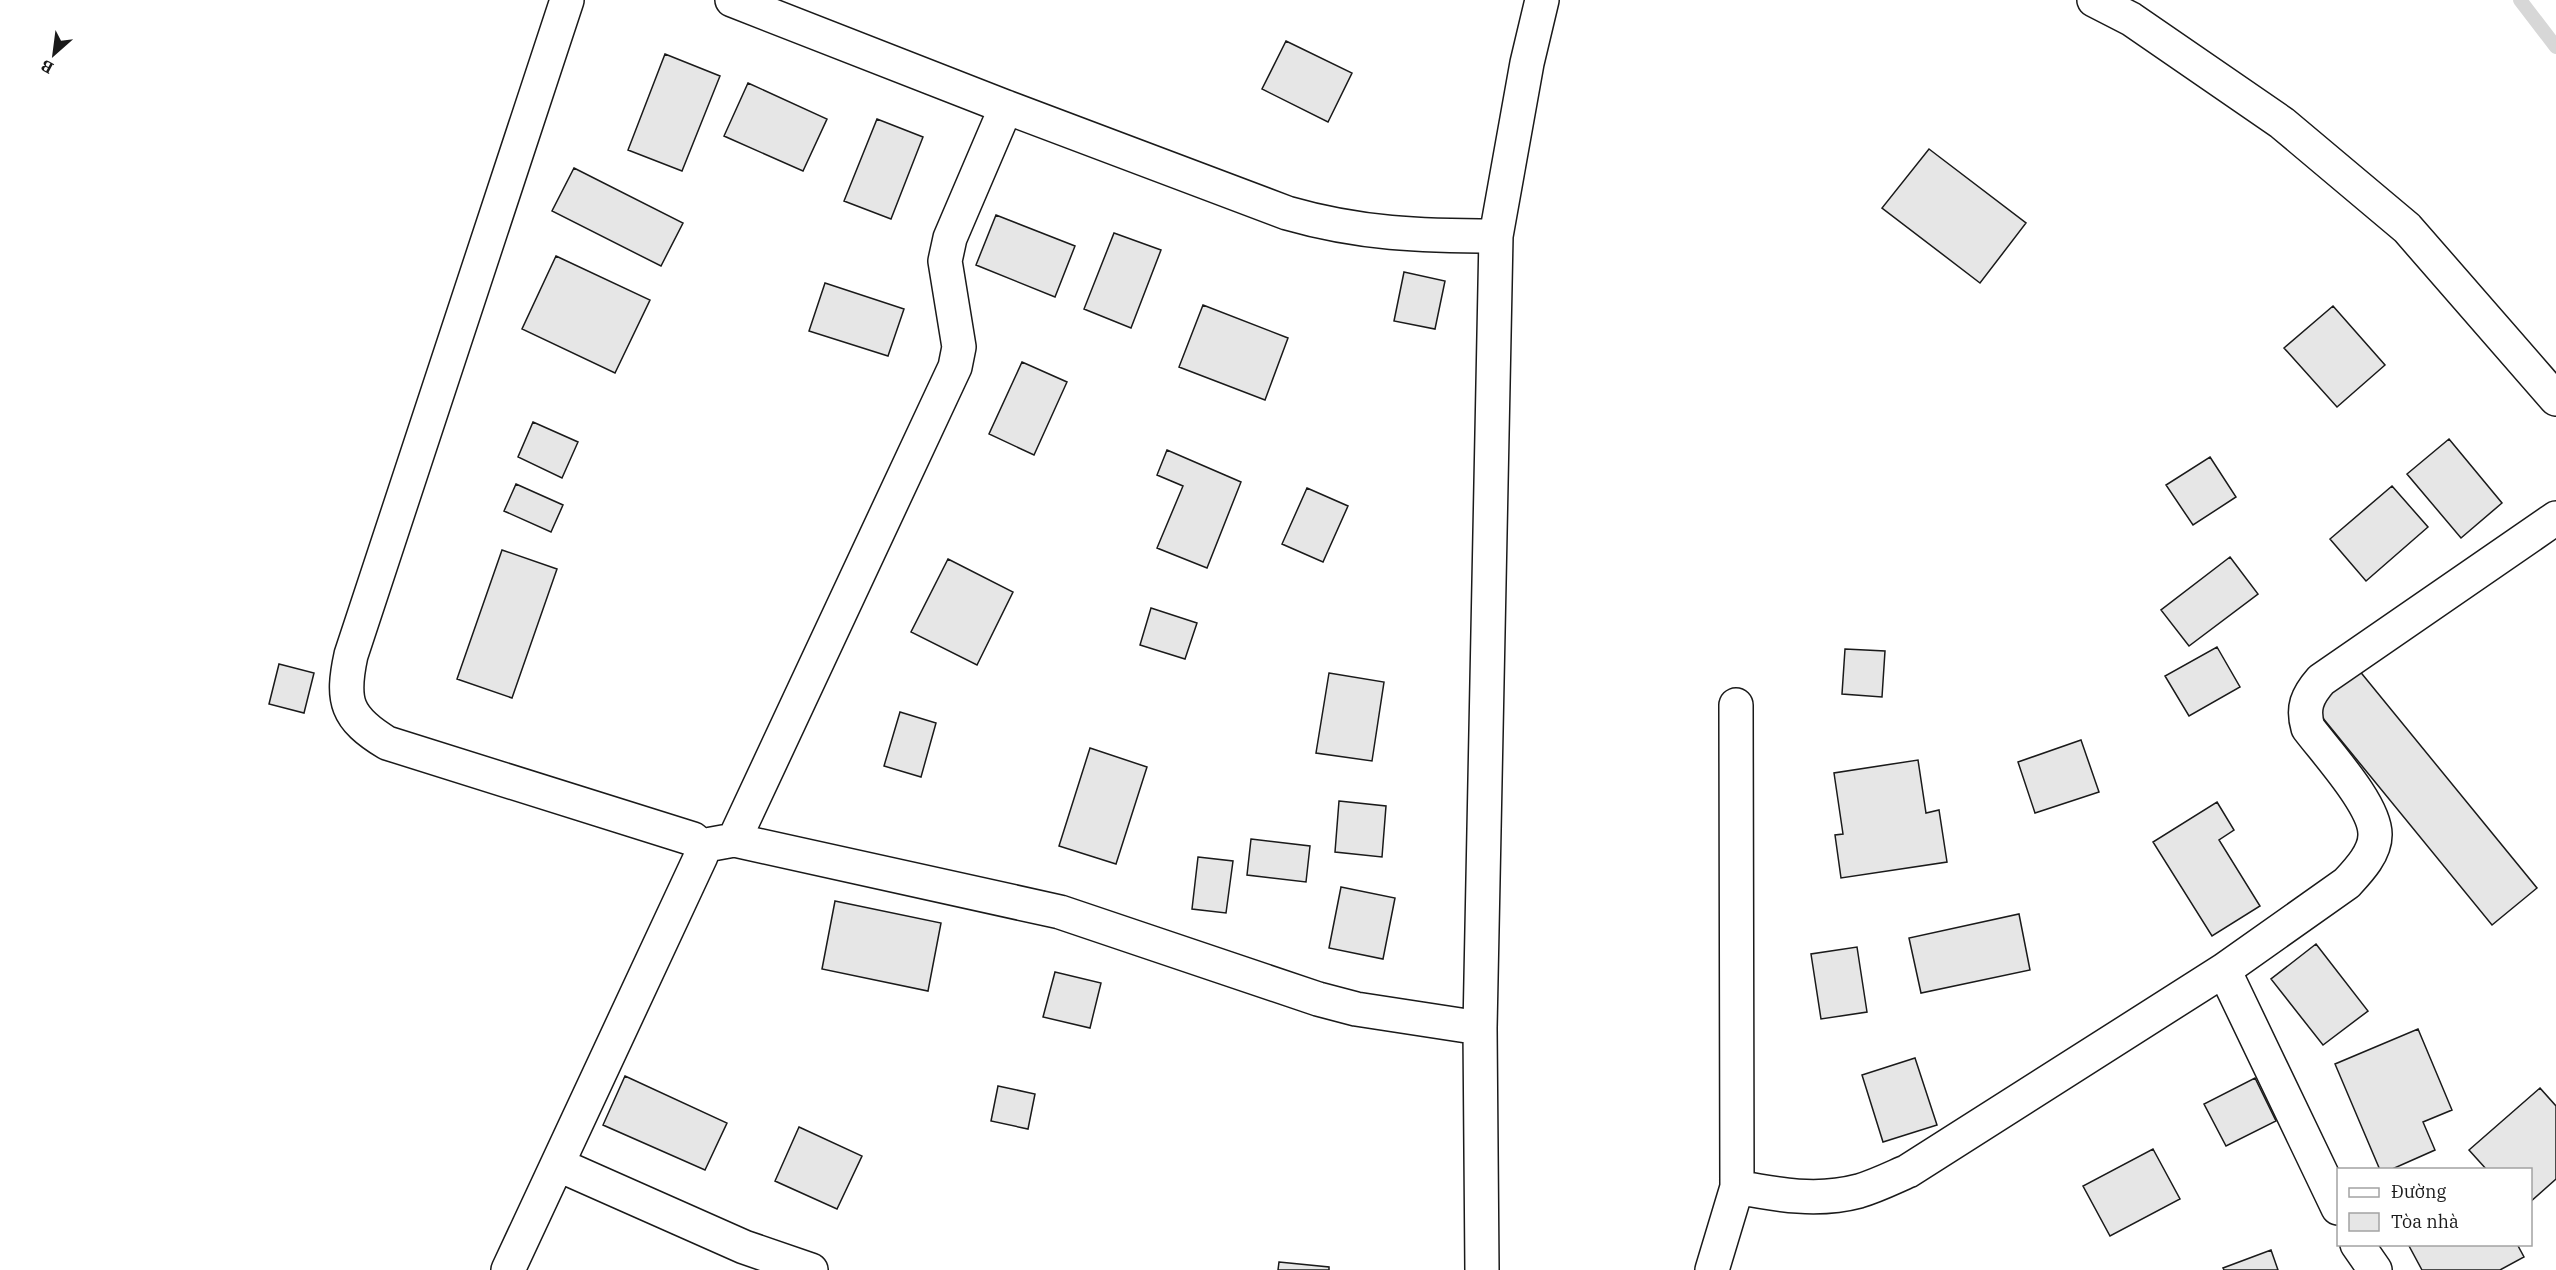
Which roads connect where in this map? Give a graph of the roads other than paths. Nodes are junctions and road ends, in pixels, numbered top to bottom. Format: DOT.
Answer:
graph roads {
  1 [pos="567,0"];
  2 [pos="732,0"];
  3 [pos="1542,0"];
  4 [pos="2094,0"];
  5 [pos="1006,107"];
  6 [pos="1496,237"];
  7 [pos="2556,399"];
  8 [pos="2556,518"];
  9 [pos="1736,705"];
  10 [pos="734,840"];
  11 [pos="701,846"];
  12 [pos="2224,970"];
  13 [pos="1480,1028"];
  14 [pos="559,1165"];
  15 [pos="1737,1187"];
  16 [pos="2337,1206"];
  17 [pos="2358,1246"];
  18 [pos="508,1270"];
  19 [pos="811,1270"];
  20 [pos="1482,1270"];
  21 [pos="1712,1270"];
  22 [pos="2374,1270"];
  1 -- 11 [label="street"];
  2 -- 5 [label="street"];
  3 -- 6 [label="street"];
  4 -- 7 [label="street"];
  5 -- 6 [label="street"];
  5 -- 10 [label="street"];
  6 -- 13 [label="street"];
  8 -- 12 [label="street"];
  9 -- 15 [label="street"];
  10 -- 11 [label="street"];
  10 -- 13 [label="street"];
  11 -- 14 [label="street"];
  12 -- 15 [label="street"];
  12 -- 16 [label="street"];
  13 -- 20 [label="street"];
  14 -- 18 [label="street"];
  14 -- 19 [label="street"];
  15 -- 21 [label="street"];
  17 -- 22 [label="street"];
}
